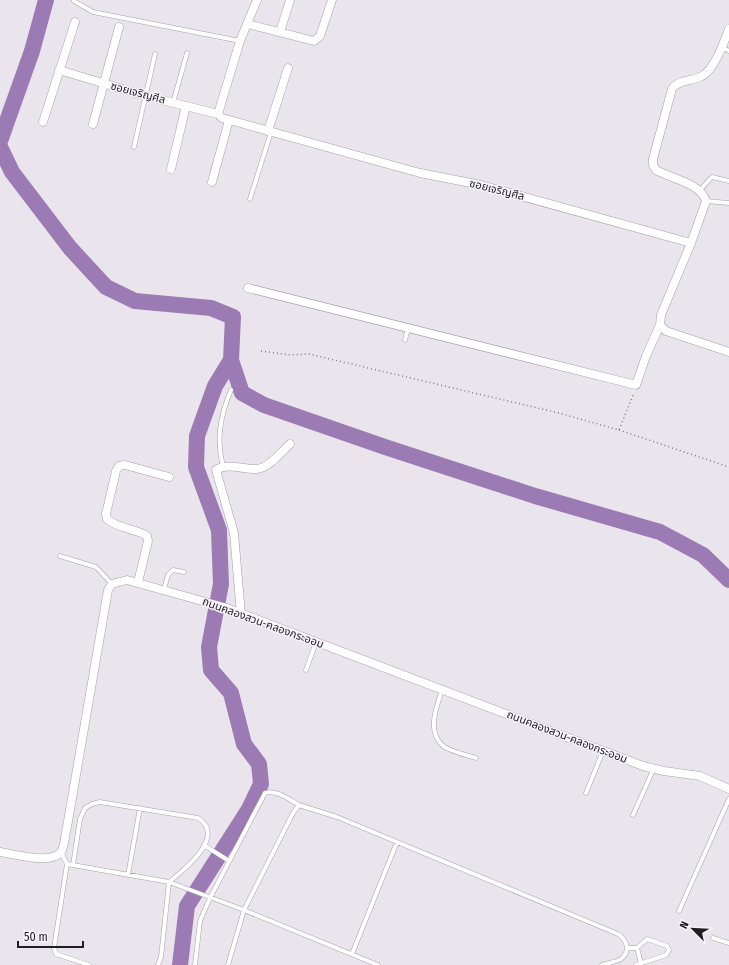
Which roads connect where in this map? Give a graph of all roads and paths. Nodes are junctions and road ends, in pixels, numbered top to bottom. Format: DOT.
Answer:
graph roads {
  1 [pos="257,0"];
  2 [pos="290,0"];
  3 [pos="332,0"];
  4 [pos="74,1"];
  5 [pos="75,22"];
  6 [pos="248,24"];
  7 [pos="119,27"];
  8 [pos="729,29"];
  9 [pos="280,32"];
  10 [pos="240,41"];
  11 [pos="726,49"];
  12 [pos="155,54"];
  13 [pos="187,54"];
  14 [pos="288,68"];
  15 [pos="59,70"];
  16 [pos="103,84"];
  17 [pos="146,96"];
  18 [pos="173,103"];
  19 [pos="186,106"];
  20 [pos="218,114"];
  21 [pos="229,120"];
  22 [pos="43,122"];
  23 [pos="93,124"];
  24 [pos="270,131"];
  25 [pos="134,148"];
  26 [pos="172,169"];
  27 [pos="729,181"];
  28 [pos="212,182"];
  29 [pos="699,191"];
  30 [pos="250,199"];
  31 [pos="706,201"];
  32 [pos="729,203"];
  33 [pos="691,243"];
  34 [pos="248,288"];
  35 [pos="660,325"];
  36 [pos="408,328"];
  37 [pos="405,340"];
  38 [pos="261,351"];
  39 [pos="729,352"];
  40 [pos="636,385"];
  41 [pos="231,390"];
  42 [pos="619,430"];
  43 [pos="290,444"];
  44 [pos="223,467"];
  45 [pos="729,467"];
  46 [pos="169,477"];
  47 [pos="60,556"];
  48 [pos="184,572"];
  49 [pos="138,582"];
  50 [pos="112,584"];
  51 [pos="164,589"];
  52 [pos="241,614"];
  53 [pos="316,642"];
  54 [pos="306,670"];
  55 [pos="442,690"];
  56 [pos="603,750"];
  57 [pos="476,758"];
  58 [pos="654,768"];
  59 [pos="729,789"];
  60 [pos="586,793"];
  61 [pos="729,799"];
  62 [pos="299,805"];
  63 [pos="140,808"];
  64 [pos="633,814"];
  65 [pos="397,842"];
  66 [pos="204,845"];
  67 [pos="0,852"];
  68 [pos="61,852"];
  69 [pos="228,860"];
  70 [pos="67,864"];
  71 [pos="73,865"];
  72 [pos="128,875"];
  73 [pos="169,882"];
  74 [pos="208,898"];
  75 [pos="244,910"];
  76 [pos="679,911"];
  77 [pos="712,938"];
  78 [pos="729,942"];
  79 [pos="626,948"];
  80 [pos="637,948"];
  81 [pos="352,954"];
  82 [pos="641,963"];
  83 [pos="89,965"];
  84 [pos="158,965"];
  85 [pos="195,965"];
  86 [pos="228,965"];
  87 [pos="378,965"];
  88 [pos="602,965"];
  89 [pos="636,965"];
  1 -- 6 [label="street"];
  2 -- 9 [label="street"];
  3 -- 9 [label="street"];
  4 -- 10 [label="lane"];
  5 -- 15 [label="street"];
  6 -- 9 [label="street"];
  6 -- 10 [label="street"];
  7 -- 16 [label="street"];
  8 -- 11 [label="street"];
  10 -- 20 [label="street"];
  11 -- 29 [label="street"];
  12 -- 17 [label="lane"];
  13 -- 18 [label="lane"];
  14 -- 24 [label="street"];
  15 -- 16 [label="street, ซอยเจริญศีล"];
  15 -- 22 [label="street"];
  16 -- 17 [label="street, ซอยเจริญศีล"];
  16 -- 23 [label="street"];
  17 -- 18 [label="street, ซอยเจริญศีล"];
  17 -- 25 [label="lane"];
  18 -- 19 [label="street, ซอยเจริญศีล"];
  19 -- 20 [label="street, ซอยเจริญศีล"];
  19 -- 26 [label="street"];
  20 -- 21 [label="street, ซอยเจริญศีล"];
  21 -- 24 [label="street, ซอยเจริญศีล"];
  21 -- 28 [label="street"];
  24 -- 30 [label="lane"];
  24 -- 33 [label="street, ซอยเจริญศีล"];
  27 -- 29 [label="lane"];
  29 -- 31 [label="street"];
  31 -- 32 [label="lane"];
  31 -- 33 [label="street"];
  33 -- 35 [label="street"];
  34 -- 36 [label="street"];
  35 -- 39 [label="street"];
  35 -- 40 [label="street"];
  36 -- 37 [label="lane"];
  36 -- 40 [label="street"];
  38 -- 42 [label="path"];
  40 -- 42 [label="path"];
  41 -- 44 [label="lane"];
  42 -- 45 [label="path"];
  43 -- 44 [label="street"];
  44 -- 52 [label="street"];
  46 -- 49 [label="street"];
  47 -- 50 [label="lane"];
  48 -- 51 [label="lane"];
  49 -- 50 [label="street, ถนนคลองสวน-คลองกระออม"];
  49 -- 51 [label="street, ถนนคลองสวน-คลองกระออม"];
  50 -- 68 [label="street"];
  51 -- 52 [label="street, ถนนคลองสวน-คลองกระออม"];
  52 -- 53 [label="street, ถนนคลองสวน-คลองกระออม"];
  53 -- 54 [label="lane"];
  53 -- 55 [label="street, ถนนคลองสวน-คลองกระออม"];
  55 -- 56 [label="street, ถนนคลองสวน-คลองกระออม"];
  55 -- 57 [label="lane"];
  56 -- 58 [label="street, ถนนคลองสวน-คลองกระออม"];
  56 -- 60 [label="lane"];
  58 -- 59 [label="street, ถนนคลองสวน-คลองกระออม"];
  58 -- 64 [label="lane"];
  61 -- 76 [label="lane"];
  62 -- 65 [label="lane"];
  62 -- 69 [label="lane"];
  62 -- 75 [label="lane"];
  63 -- 66 [label="lane"];
  63 -- 71 [label="lane"];
  63 -- 72 [label="lane"];
  65 -- 79 [label="lane"];
  65 -- 81 [label="lane"];
  66 -- 69 [label="lane"];
  66 -- 73 [label="lane"];
  67 -- 68 [label="street"];
  68 -- 70 [label="lane"];
  69 -- 74 [label="lane"];
  70 -- 71 [label="lane"];
  70 -- 83 [label="lane"];
  71 -- 72 [label="lane"];
  72 -- 73 [label="lane"];
  73 -- 74 [label="lane"];
  73 -- 84 [label="lane"];
  74 -- 75 [label="lane"];
  74 -- 85 [label="lane"];
  75 -- 81 [label="lane"];
  75 -- 86 [label="lane"];
  77 -- 78 [label="lane"];
  79 -- 80 [label="lane"];
  79 -- 88 [label="lane"];
  80 -- 82 [label="lane"];
  80 -- 82 [label="lane"];
  81 -- 87 [label="lane"];
  82 -- 89 [label="lane"];
}
